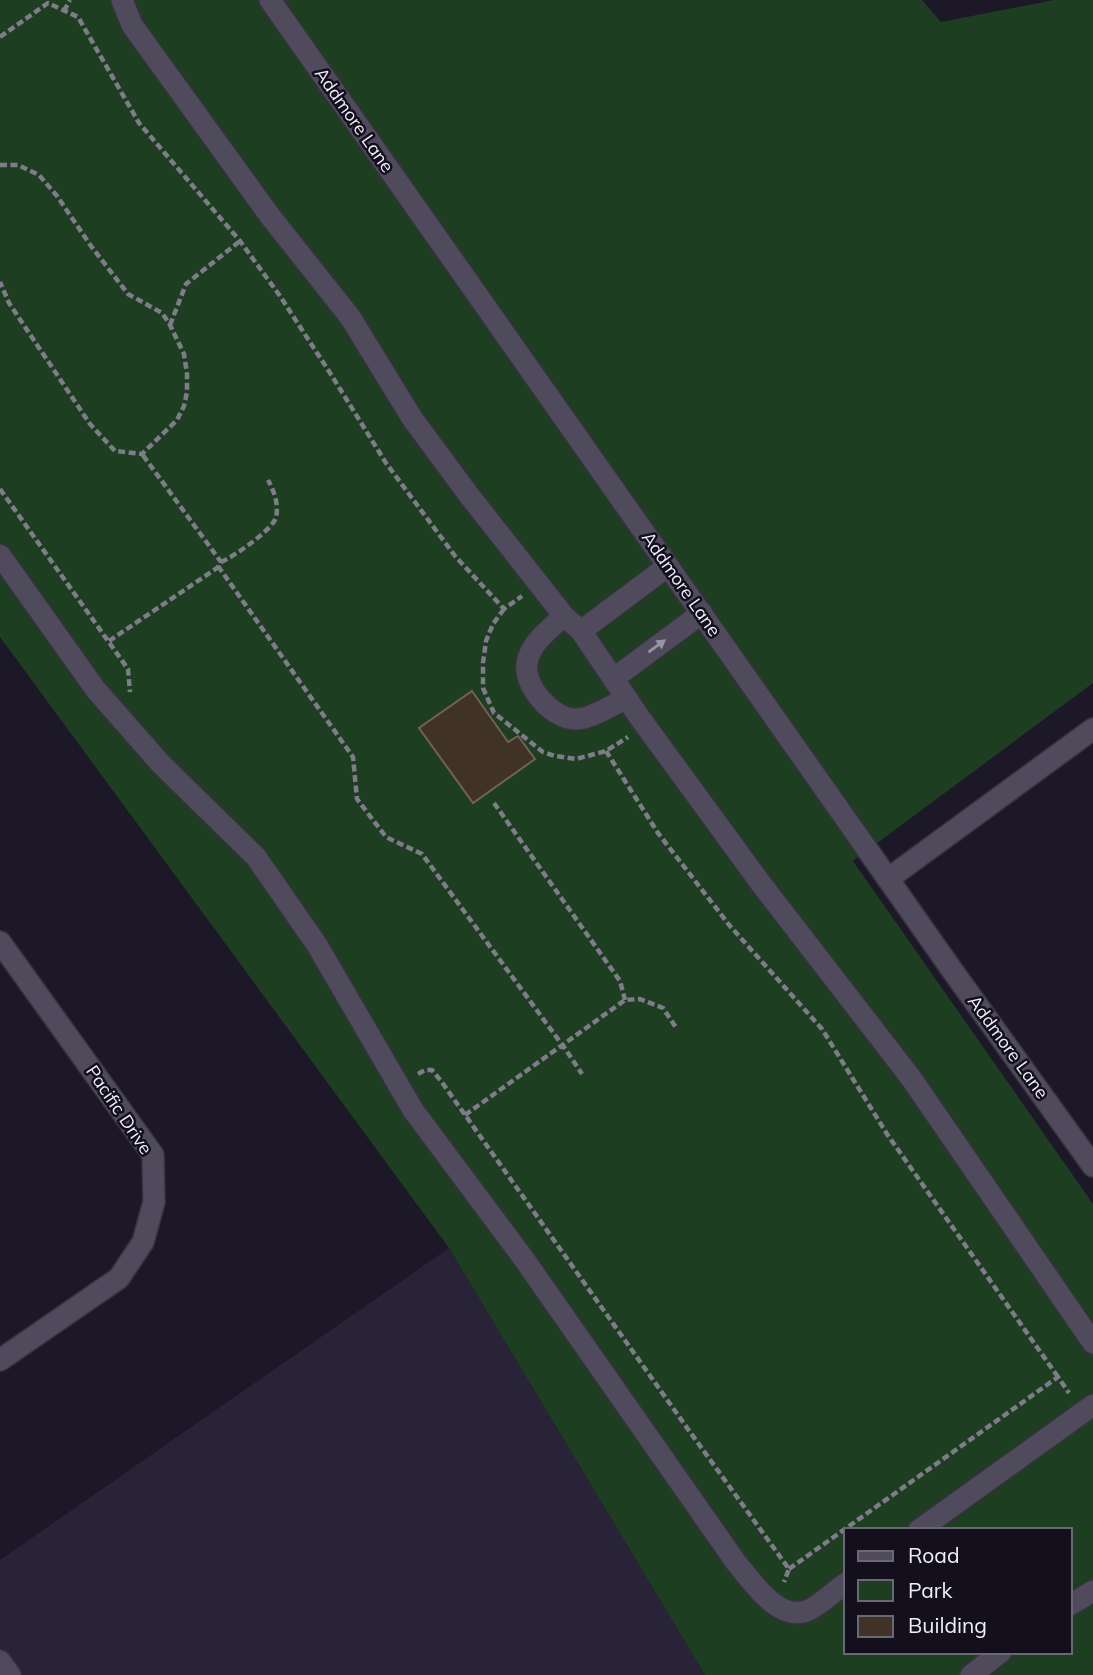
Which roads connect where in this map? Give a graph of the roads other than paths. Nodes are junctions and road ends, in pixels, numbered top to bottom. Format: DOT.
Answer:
graph roads {
  1 [pos="122,0"];
  2 [pos="270,0"];
  3 [pos="0,555"];
  4 [pos="668,566"];
  5 [pos="702,613"];
  6 [pos="564,617"];
  7 [pos="581,631"];
  8 [pos="613,678"];
  9 [pos="627,698"];
  10 [pos="1093,729"];
  11 [pos="888,879"];
  12 [pos="0,942"];
  13 [pos="1089,1153"];
  14 [pos="1093,1343"];
  15 [pos="0,1360"];
  16 [pos="1088,1408"];
  17 [pos="922,1528"];
  18 [pos="844,1584"];
  19 [pos="1093,1591"];
  20 [pos="1072,1604"];
  21 [pos="998,1654"];
  22 [pos="971,1675"];
  1 -- 6 [label="street"];
  2 -- 4 [label="street, Addmore Lane"];
  3 -- 18 [label="street"];
  4 -- 5 [label="street, Addmore Lane"];
  4 -- 7 [label="street"];
  8 -- 5 [label="street, one-way"];
  5 -- 11 [label="street, Addmore Lane"];
  6 -- 7 [label="street"];
  6 -- 9 [label="street"];
  7 -- 8 [label="street"];
  8 -- 9 [label="street"];
  9 -- 14 [label="street"];
  10 -- 11 [label="street"];
  11 -- 13 [label="street, Addmore Lane"];
  12 -- 15 [label="street, Pacific Drive"];
  16 -- 17 [label="street"];
  19 -- 20 [label="street"];
  21 -- 22 [label="street"];
}
